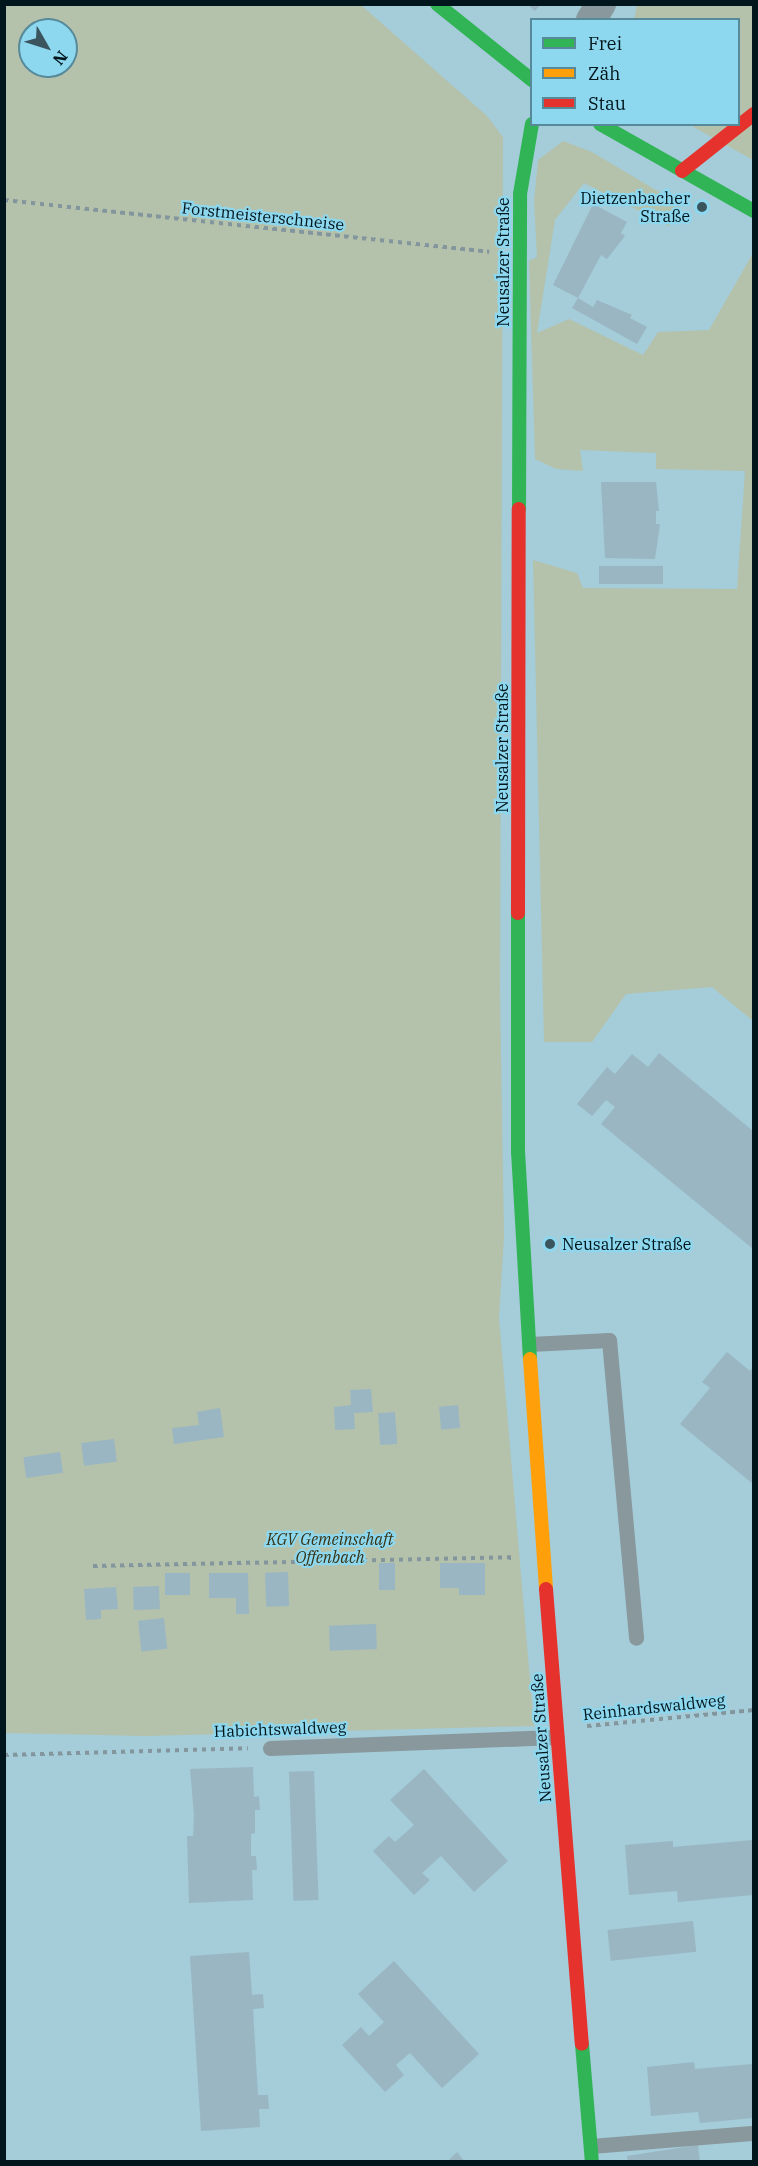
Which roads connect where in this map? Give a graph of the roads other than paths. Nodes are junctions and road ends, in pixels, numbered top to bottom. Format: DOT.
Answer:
graph roads {
  1 [pos="437,4"];
  2 [pos="601,4"];
  3 [pos="592,18"];
  4 [pos="530,79"];
  5 [pos="753,114"];
  6 [pos="740,124"];
  7 [pos="532,126"];
  8 [pos="603,126"];
  9 [pos="738,126"];
  10 [pos="682,171"];
  11 [pos="753,211"];
  12 [pos="530,1344"];
  13 [pos="636,1638"];
  14 [pos="557,1733"];
  15 [pos="270,1748"];
  16 [pos="753,2133"];
  17 [pos="591,2154"];
  1 -- 4 [label="street"];
  2 -- 3 [label="street"];
  5 -- 6 [label="street"];
  7 -- 12 [label="street, Neusalzer Straße"];
  8 -- 10 [label="street"];
  9 -- 10 [label="street"];
  10 -- 11 [label="street"];
  12 -- 13 [label="lane"];
  12 -- 14 [label="street, Neusalzer Straße"];
  14 -- 15 [label="lane, Habichtswaldweg"];
  14 -- 17 [label="street, Neusalzer Straße"];
  16 -- 17 [label="lane"];
}
